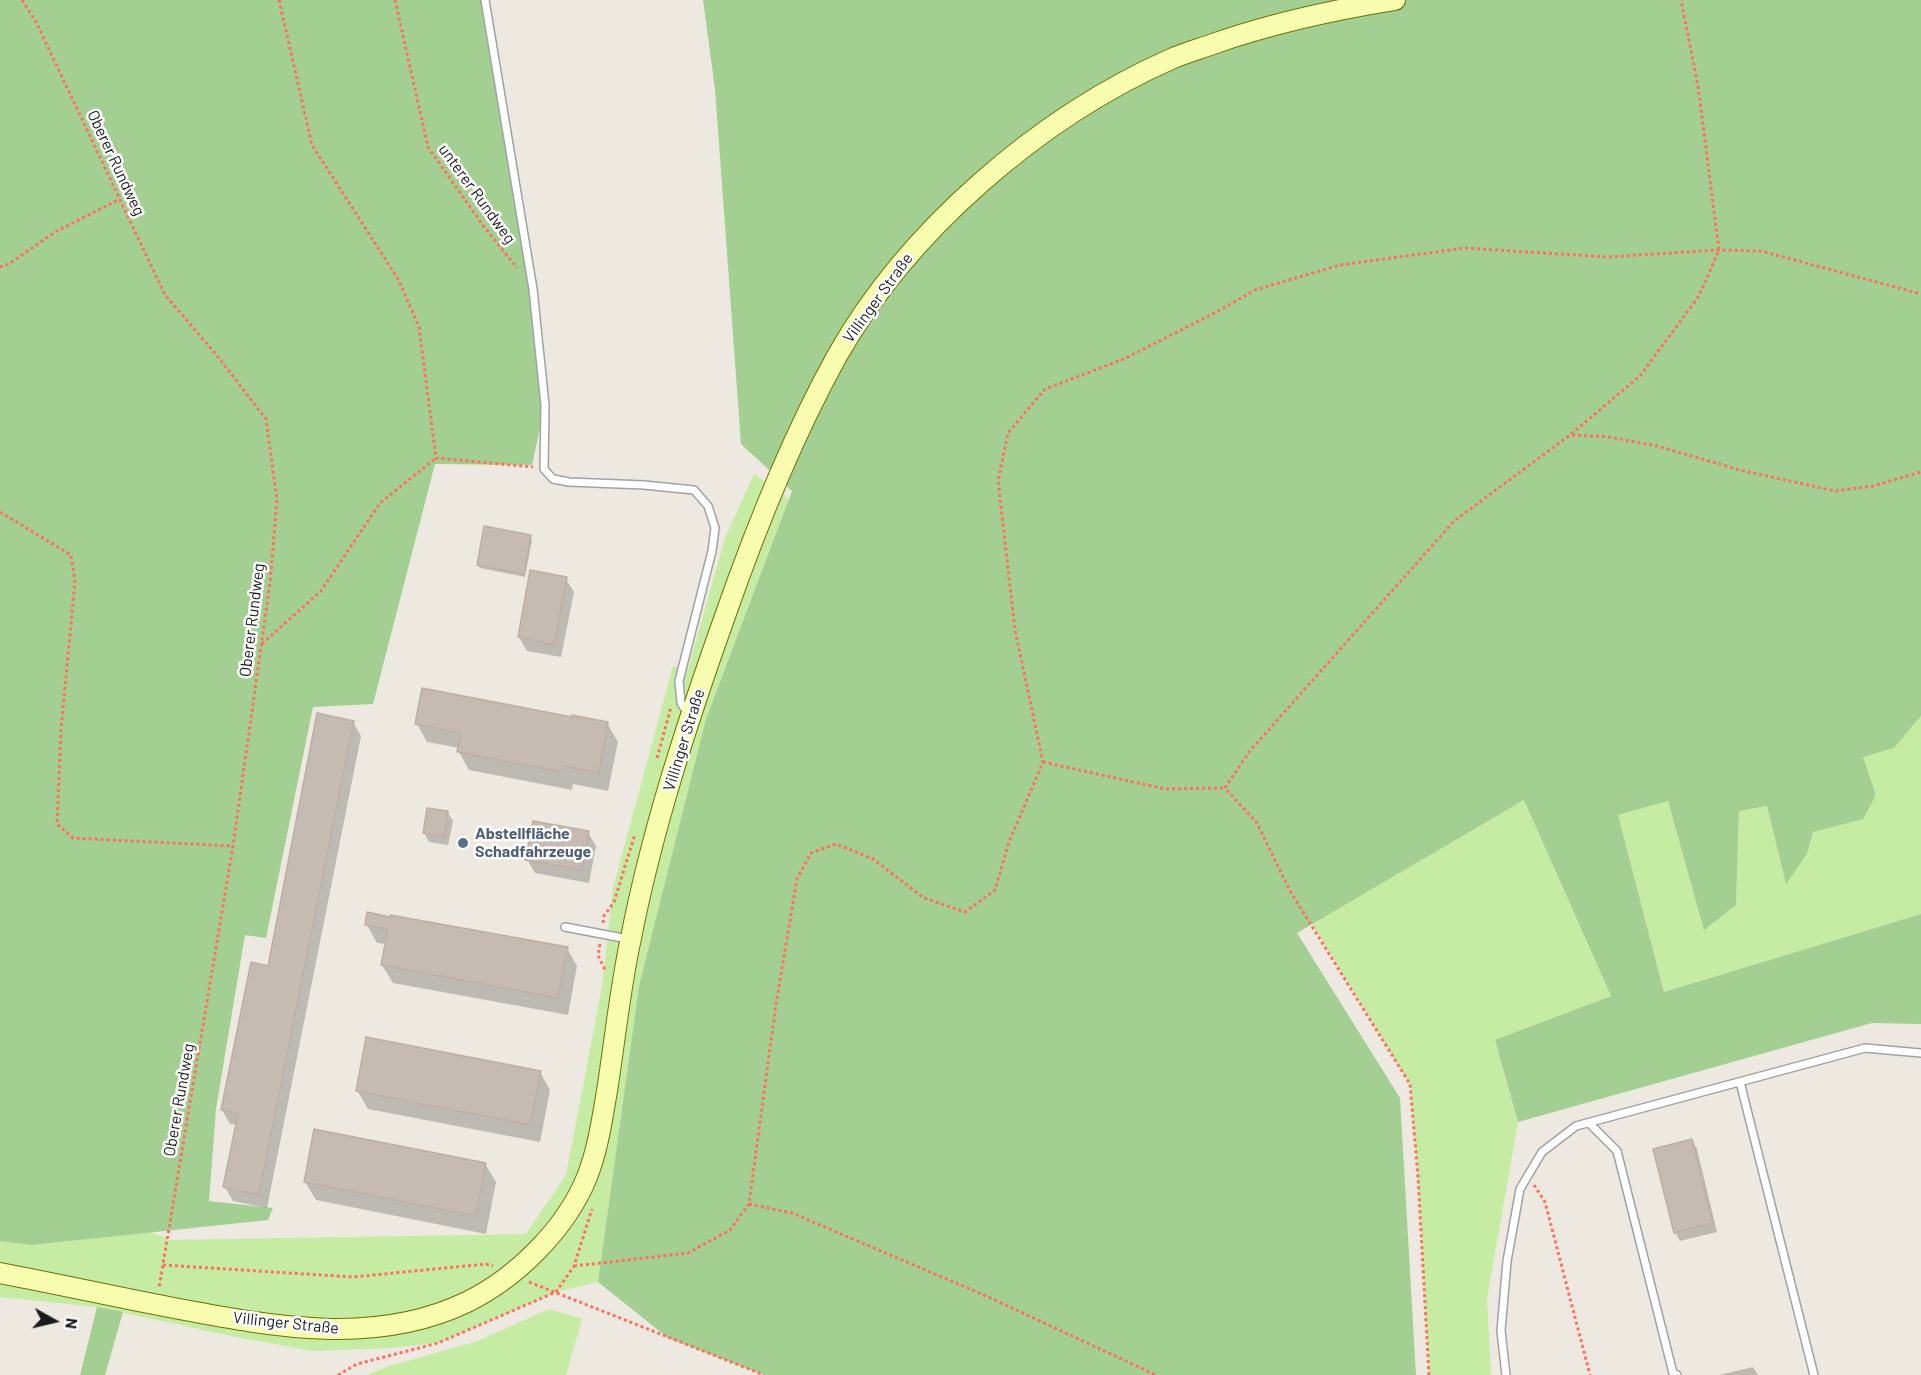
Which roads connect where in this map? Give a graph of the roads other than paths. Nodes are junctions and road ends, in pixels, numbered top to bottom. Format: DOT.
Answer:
graph roads {
  1 [pos="484,0"];
  2 [pos="1395,0"];
  3 [pos="690,718"];
  4 [pos="564,927"];
  5 [pos="630,940"];
  6 [pos="1921,1053"];
  7 [pos="1740,1082"];
  8 [pos="1590,1124"];
  9 [pos="0,1273"];
  10 [pos="1506,1375"];
  11 [pos="1677,1375"];
  12 [pos="1814,1375"];
  1 -- 3 [label="lane"];
  2 -- 3 [label="main road, Villinger Straße"];
  3 -- 5 [label="main road, Villinger Straße"];
  4 -- 5 [label="lane"];
  5 -- 9 [label="main road, Villinger Straße"];
  6 -- 7 [label="lane"];
  7 -- 8 [label="lane"];
  7 -- 12 [label="lane"];
  8 -- 10 [label="lane"];
  8 -- 11 [label="lane"];
}
